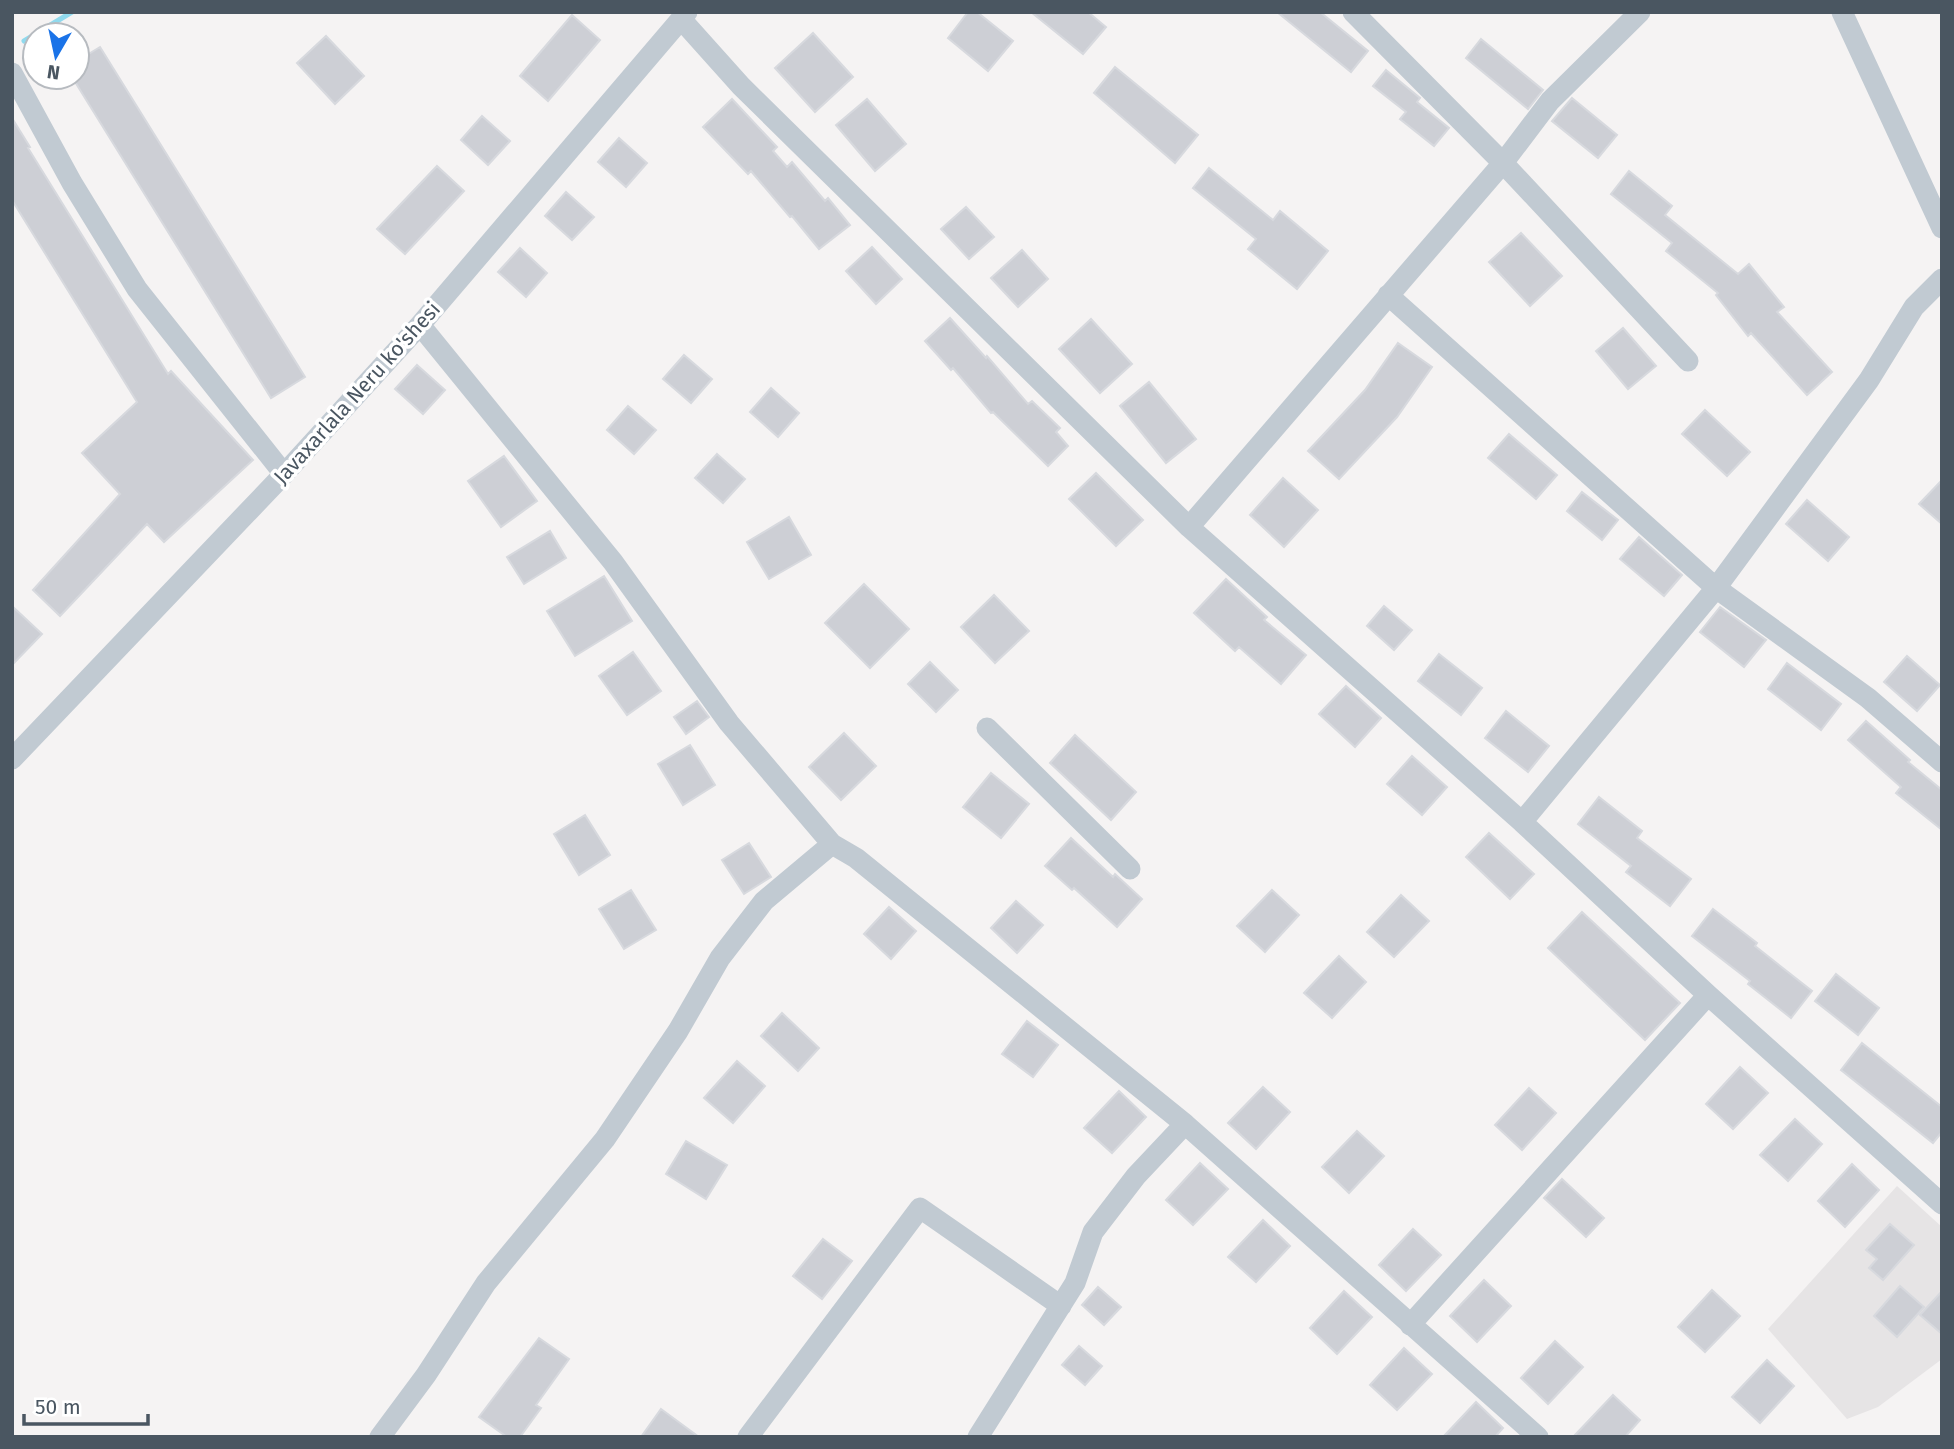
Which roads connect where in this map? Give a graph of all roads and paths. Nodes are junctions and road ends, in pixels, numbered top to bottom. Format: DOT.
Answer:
graph roads {
  1 [pos="1353,12"];
  2 [pos="1640,12"];
  3 [pos="1842,12"];
  4 [pos="684,16"];
  5 [pos="12,73"];
  6 [pos="1503,163"];
  7 [pos="1942,228"];
  8 [pos="1942,279"];
  9 [pos="1388,295"];
  10 [pos="419,325"];
  11 [pos="1688,360"];
  12 [pos="284,474"];
  13 [pos="1189,527"];
  14 [pos="1716,588"];
  15 [pos="986,728"];
  16 [pos="12,759"];
  17 [pos="1942,762"];
  18 [pos="1522,822"];
  19 [pos="832,844"];
  20 [pos="1130,869"];
  21 [pos="1708,995"];
  22 [pos="1185,1124"];
  23 [pos="1942,1204"];
  24 [pos="1061,1306"];
  25 [pos="1410,1325"];
  26 [pos="380,1437"];
  27 [pos="748,1437"];
  28 [pos="978,1437"];
  29 [pos="1538,1437"];
  1 -- 6 [label="street"];
  2 -- 6 [label="street"];
  3 -- 7 [label="street"];
  4 -- 10 [label="street, Javaxarlala Neru ko'shesi"];
  4 -- 13 [label="street"];
  5 -- 12 [label="street"];
  6 -- 9 [label="street"];
  6 -- 11 [label="street"];
  8 -- 14 [label="street"];
  9 -- 13 [label="street"];
  9 -- 14 [label="street"];
  10 -- 12 [label="street, Javaxarlala Neru ko'shesi"];
  10 -- 19 [label="street"];
  12 -- 16 [label="street, Javaxarlala Neru ko'shesi"];
  13 -- 18 [label="street"];
  14 -- 17 [label="street"];
  14 -- 18 [label="street"];
  15 -- 20 [label="street"];
  18 -- 21 [label="street"];
  19 -- 22 [label="street"];
  19 -- 26 [label="street"];
  21 -- 23 [label="street"];
  21 -- 25 [label="street"];
  22 -- 24 [label="street"];
  22 -- 25 [label="street"];
  24 -- 27 [label="street"];
  24 -- 28 [label="street"];
  25 -- 29 [label="street"];
}
